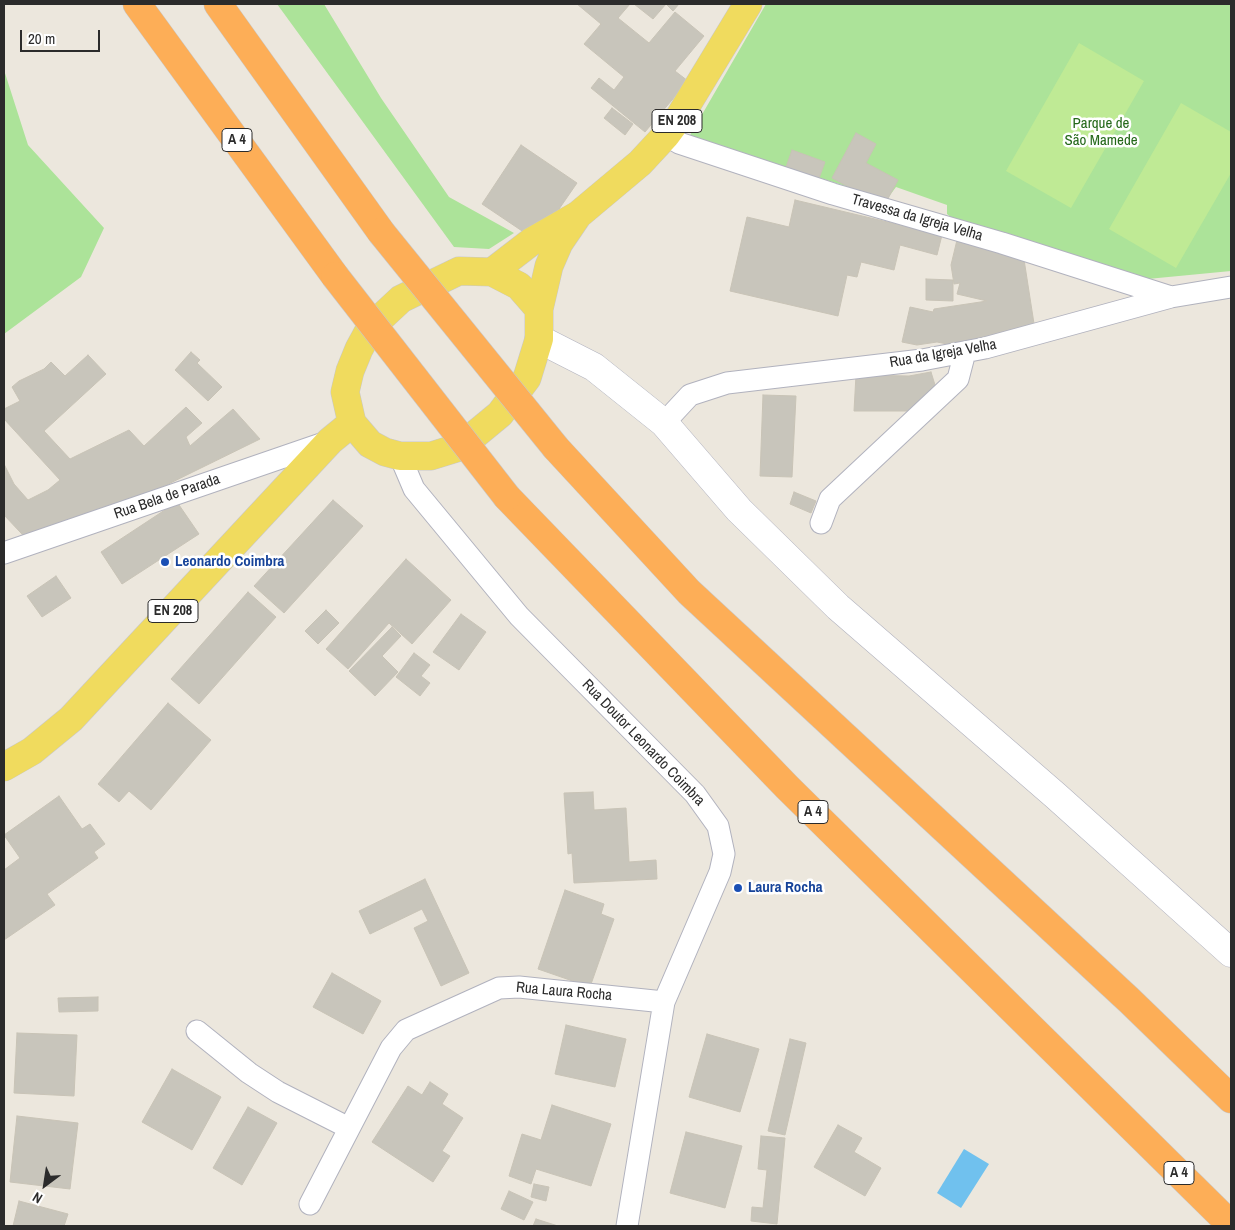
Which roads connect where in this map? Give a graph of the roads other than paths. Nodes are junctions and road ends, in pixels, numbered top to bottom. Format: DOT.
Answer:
graph roads {
  1 [pos="138,4"];
  2 [pos="218,4"];
  3 [pos="748,4"];
  4 [pos="666,136"];
  5 [pos="578,215"];
  6 [pos="492,272"];
  7 [pos="1231,287"];
  8 [pos="1171,297"];
  9 [pos="538,309"];
  10 [pos="539,339"];
  11 [pos="965,352"];
  12 [pos="352,422"];
  13 [pos="664,423"];
  14 [pos="330,440"];
  15 [pos="400,456"];
  16 [pos="821,523"];
  17 [pos="4,553"];
  18 [pos="4,767"];
  19 [pos="1231,953"];
  20 [pos="664,1002"];
  21 [pos="197,1031"];
  22 [pos="1231,1099"];
  23 [pos="350,1128"];
  24 [pos="310,1204"];
  25 [pos="1231,1225"];
  26 [pos="627,1226"];
  1 -- 25 [label="highway, A 4, bridge"];
  2 -- 22 [label="highway, bridge"];
  3 -- 4 [label="main road, EN 208"];
  4 -- 5 [label="main road, EN 208"];
  4 -- 8 [label="street, Travessa da Igreja Velha"];
  5 -- 6 [label="main road"];
  5 -- 9 [label="main road, EN 208"];
  6 -- 9 [label="main road, EN 208"];
  6 -- 12 [label="main road, EN 208"];
  7 -- 8 [label="street, Rua da Igreja Velha"];
  8 -- 11 [label="street, Rua da Igreja Velha"];
  9 -- 10 [label="main road, EN 208"];
  10 -- 13 [label="street"];
  10 -- 15 [label="main road, EN 208"];
  11 -- 13 [label="street, Rua da Igreja Velha"];
  11 -- 16 [label="street"];
  12 -- 14 [label="main road, EN 208"];
  12 -- 15 [label="main road, EN 208"];
  13 -- 19 [label="street"];
  14 -- 17 [label="street, Rua Bela de Parada"];
  14 -- 18 [label="main road, EN 208"];
  15 -- 20 [label="street, Rua Doutor Leonardo Coimbra"];
  20 -- 23 [label="street, Rua Laura Rocha"];
  20 -- 26 [label="street, Rua Doutor Leonardo Coimbra"];
  21 -- 23 [label="street"];
  23 -- 24 [label="street, Rua Laura Rocha"];
}
